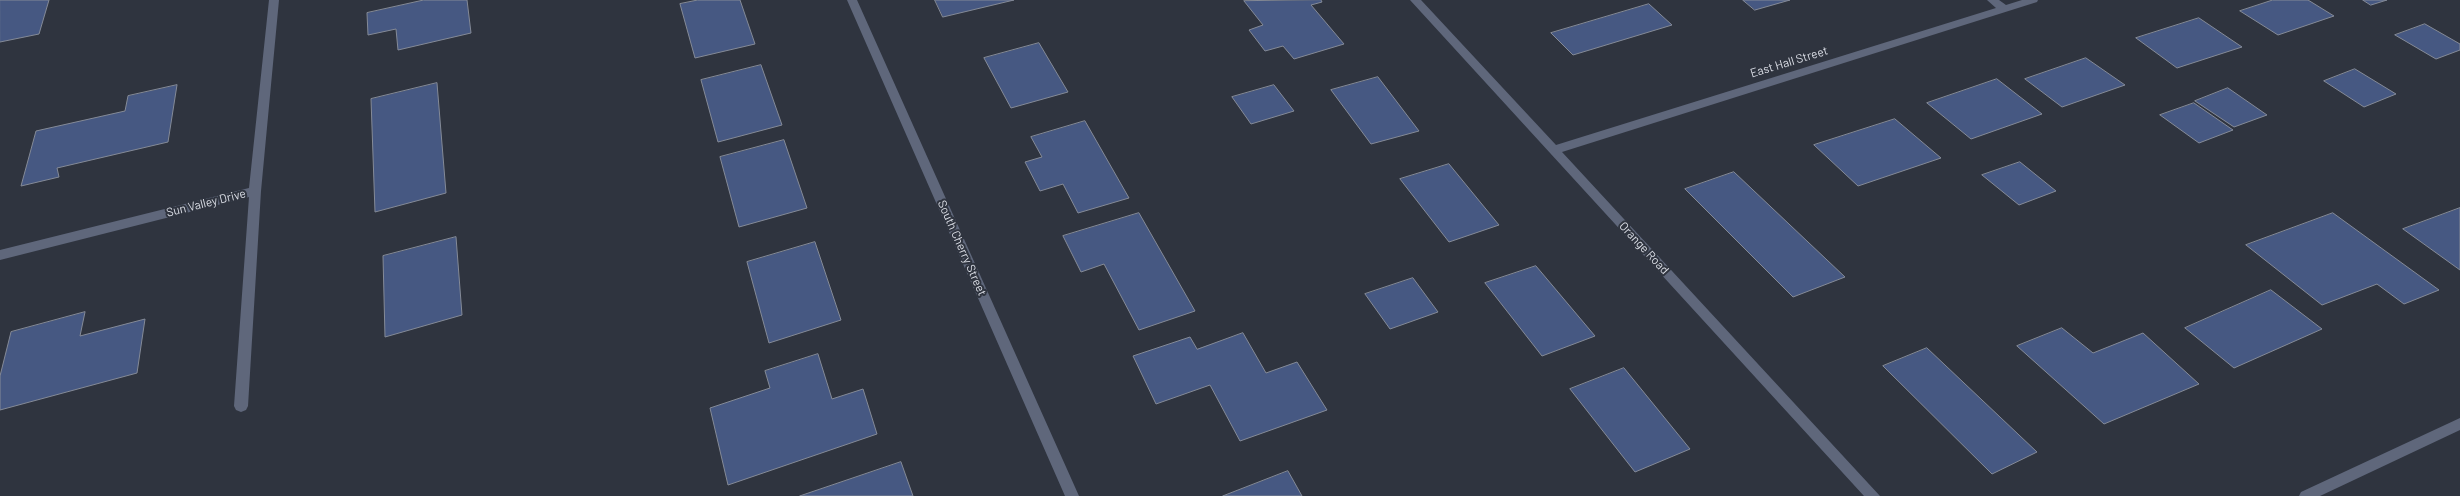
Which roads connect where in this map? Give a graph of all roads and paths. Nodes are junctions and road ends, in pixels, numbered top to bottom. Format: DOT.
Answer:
graph roads {
  1 [pos="274,0"];
  2 [pos="852,0"];
  3 [pos="1415,0"];
  4 [pos="1992,0"];
  5 [pos="2033,0"];
  6 [pos="2004,9"];
  7 [pos="1554,150"];
  8 [pos="255,190"];
  9 [pos="0,255"];
  10 [pos="241,406"];
  11 [pos="2460,424"];
  12 [pos="1072,496"];
  13 [pos="1873,496"];
  14 [pos="2306,496"];
  1 -- 8 [label="street, Sun Valley Drive"];
  2 -- 12 [label="street, South Cherry Street"];
  3 -- 7 [label="street, Orange Road"];
  4 -- 6 [label="street"];
  5 -- 6 [label="street, East Hall Street"];
  6 -- 7 [label="street, East Hall Street"];
  7 -- 13 [label="street, Orange Road"];
  8 -- 9 [label="street, Sun Valley Drive"];
  8 -- 10 [label="street"];
  11 -- 14 [label="street"];
}
